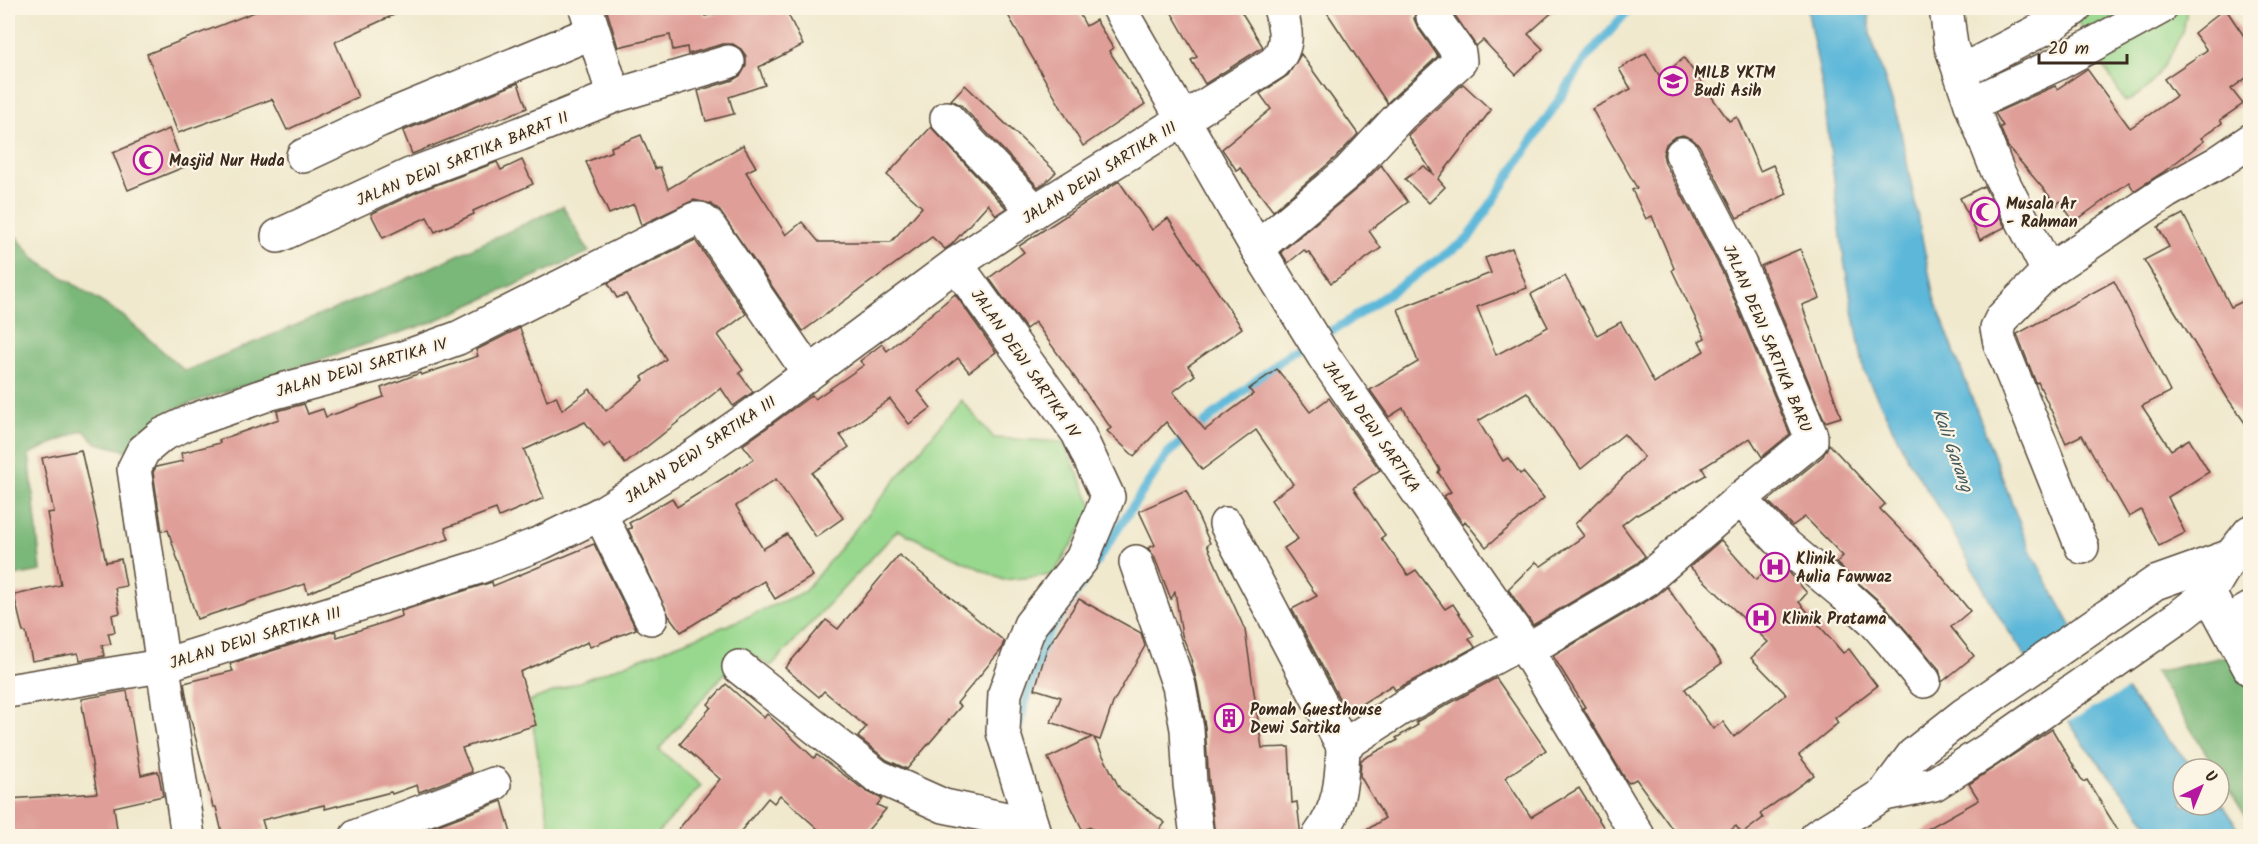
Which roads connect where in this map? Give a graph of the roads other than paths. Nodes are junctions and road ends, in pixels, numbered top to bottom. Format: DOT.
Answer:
graph roads {
  1 [pos="1119,8"];
  2 [pos="1280,8"];
  3 [pos="1436,8"];
  4 [pos="1946,8"];
  5 [pos="2075,8"];
  6 [pos="2160,8"];
  7 [pos="590,20"];
  8 [pos="728,62"];
  9 [pos="1960,72"];
  10 [pos="614,96"];
  11 [pos="1971,104"];
  12 [pos="947,118"];
  13 [pos="1183,121"];
  14 [pos="2250,141"];
  15 [pos="1682,154"];
  16 [pos="303,156"];
  17 [pos="1035,211"];
  18 [pos="278,236"];
  19 [pos="1257,248"];
  20 [pos="956,264"];
  21 [pos="2048,271"];
  22 [pos="810,373"];
  23 [pos="1740,499"];
  24 [pos="600,514"];
  25 [pos="1226,524"];
  26 [pos="2241,544"];
  27 [pos="2082,547"];
  28 [pos="1136,562"];
  29 [pos="2202,580"];
  30 [pos="2238,616"];
  31 [pos="651,618"];
  32 [pos="1524,646"];
  33 [pos="161,666"];
  34 [pos="740,667"];
  35 [pos="2250,669"];
  36 [pos="1924,681"];
  37 [pos="16,690"];
  38 [pos="1343,746"];
  39 [pos="494,784"];
  40 [pos="1884,794"];
  41 [pos="1033,830"];
  42 [pos="188,837"];
  43 [pos="357,837"];
  44 [pos="1197,837"];
  45 [pos="1319,837"];
  46 [pos="1638,837"];
  47 [pos="1817,837"];
  1 -- 13 [label="street, JALAN DEWI SARTIKA"];
  2 -- 13 [label="street, JALAN DEWI SARTIKA III"];
  3 -- 19 [label="street"];
  4 -- 9 [label="street"];
  5 -- 9 [label="street"];
  6 -- 11 [label="street"];
  7 -- 10 [label="street"];
  7 -- 16 [label="street"];
  8 -- 10 [label="street, JALAN DEWI SARTIKA BARAT II"];
  9 -- 11 [label="street"];
  10 -- 18 [label="street, JALAN DEWI SARTIKA BARAT II"];
  11 -- 21 [label="street"];
  12 -- 17 [label="street"];
  13 -- 17 [label="street, JALAN DEWI SARTIKA III"];
  13 -- 19 [label="street, JALAN DEWI SARTIKA"];
  14 -- 21 [label="street"];
  15 -- 23 [label="street, JALAN DEWI SARTIKA BARU"];
  17 -- 20 [label="street, JALAN DEWI SARTIKA III"];
  19 -- 32 [label="street, JALAN DEWI SARTIKA"];
  20 -- 22 [label="street, JALAN DEWI SARTIKA III"];
  20 -- 41 [label="street, JALAN DEWI SARTIKA IV"];
  21 -- 27 [label="street"];
  22 -- 24 [label="street, JALAN DEWI SARTIKA III"];
  22 -- 33 [label="street, JALAN DEWI SARTIKA IV"];
  23 -- 32 [label="street, JALAN DEWI SARTIKA BARU"];
  23 -- 36 [label="street"];
  24 -- 31 [label="street"];
  24 -- 33 [label="street, JALAN DEWI SARTIKA III"];
  25 -- 38 [label="street"];
  26 -- 29 [label="street"];
  28 -- 44 [label="street"];
  29 -- 30 [label="street"];
  29 -- 40 [label="street"];
  29 -- 40 [label="street"];
  30 -- 35 [label="street"];
  32 -- 38 [label="street, JALAN DEWI SARTIKA BARU"];
  32 -- 46 [label="street, JALAN DEWI SARTIKA"];
  33 -- 37 [label="street, JALAN DEWI SARTIKA III"];
  33 -- 42 [label="street, JALAN DEWI SARTIKA III"];
  34 -- 41 [label="street"];
  38 -- 45 [label="street"];
  39 -- 43 [label="street"];
  40 -- 47 [label="street"];
}
